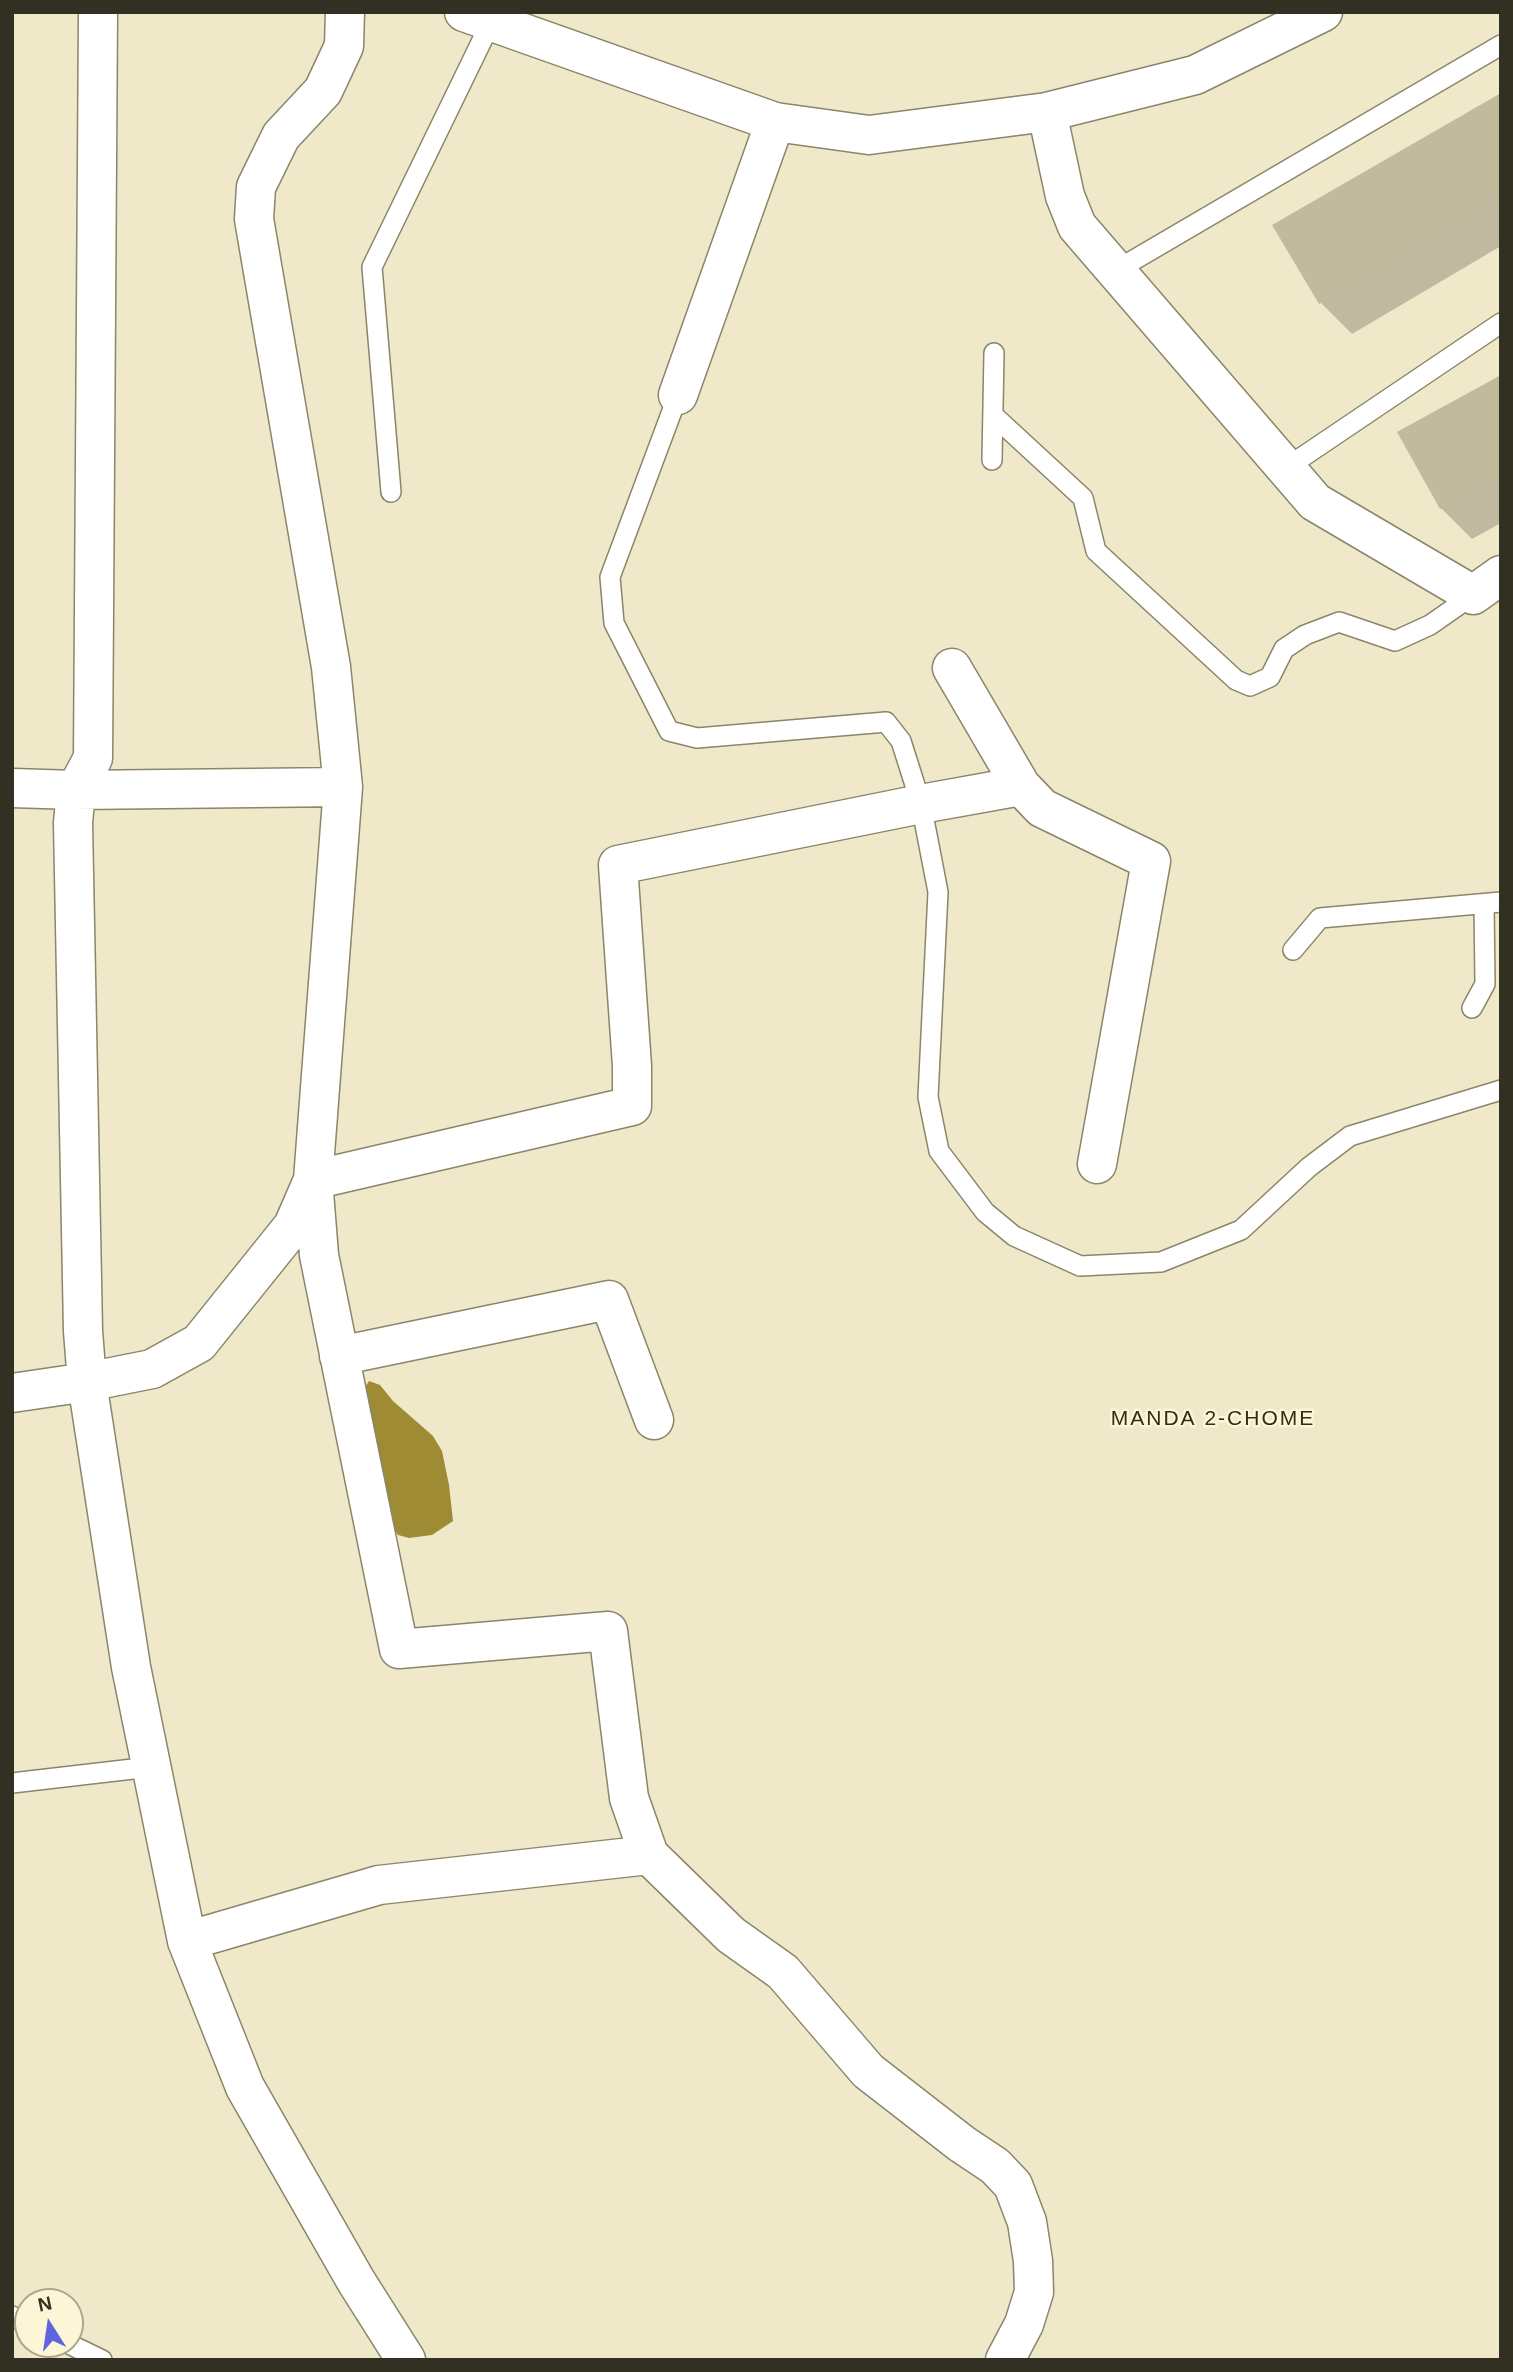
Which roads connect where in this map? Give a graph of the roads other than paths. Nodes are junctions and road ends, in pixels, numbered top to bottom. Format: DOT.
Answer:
graph roads {
  1 [pos="98,12"];
  2 [pos="345,12"];
  3 [pos="1323,12"];
  4 [pos="477,17"];
  5 [pos="1501,45"];
  6 [pos="1047,112"];
  7 [pos="775,122"];
  8 [pos="1115,271"];
  9 [pos="1501,323"];
  10 [pos="994,353"];
  11 [pos="678,395"];
  12 [pos="993,415"];
  13 [pos="992,460"];
  14 [pos="1286,468"];
  15 [pos="391,492"];
  16 [pos="1487,585"];
  17 [pos="952,668"];
  18 [pos="1021,786"];
  19 [pos="343,787"];
  20 [pos="12,788"];
  21 [pos="76,790"];
  22 [pos="921,804"];
  23 [pos="1492,903"];
  24 [pos="1293,950"];
  25 [pos="1472,1008"];
  26 [pos="1501,1090"];
  27 [pos="1097,1164"];
  28 [pos="313,1181"];
  29 [pos="339,1356"];
  30 [pos="86,1382"];
  31 [pos="12,1393"];
  32 [pos="654,1420"];
  33 [pos="150,1767"];
  34 [pos="12,1783"];
  35 [pos="649,1855"];
  36 [pos="187,1941"];
  37 [pos="84,2351"];
  38 [pos="102,2360"];
  39 [pos="406,2360"];
  40 [pos="1005,2360"];
  1 -- 21 [label="street"];
  2 -- 19 [label="street"];
  3 -- 6 [label="street"];
  4 -- 7 [label="street"];
  4 -- 15 [label="lane"];
  5 -- 8 [label="lane"];
  6 -- 7 [label="street"];
  6 -- 8 [label="street"];
  7 -- 11 [label="street"];
  8 -- 14 [label="street"];
  9 -- 14 [label="lane"];
  10 -- 12 [label="lane"];
  11 -- 22 [label="lane"];
  12 -- 13 [label="lane"];
  12 -- 16 [label="lane"];
  14 -- 16 [label="street"];
  17 -- 18 [label="street"];
  18 -- 22 [label="street"];
  18 -- 27 [label="street"];
  19 -- 21 [label="street"];
  19 -- 28 [label="street"];
  20 -- 21 [label="street"];
  21 -- 30 [label="street"];
  22 -- 26 [label="lane"];
  22 -- 28 [label="street"];
  23 -- 24 [label="lane"];
  23 -- 25 [label="lane"];
  28 -- 29 [label="street"];
  28 -- 30 [label="street"];
  29 -- 32 [label="street"];
  29 -- 35 [label="street"];
  30 -- 31 [label="street"];
  30 -- 33 [label="street"];
  33 -- 34 [label="lane"];
  33 -- 36 [label="street"];
  35 -- 36 [label="street"];
  35 -- 40 [label="street"];
  36 -- 39 [label="street"];
  37 -- 38 [label="lane"];
}
